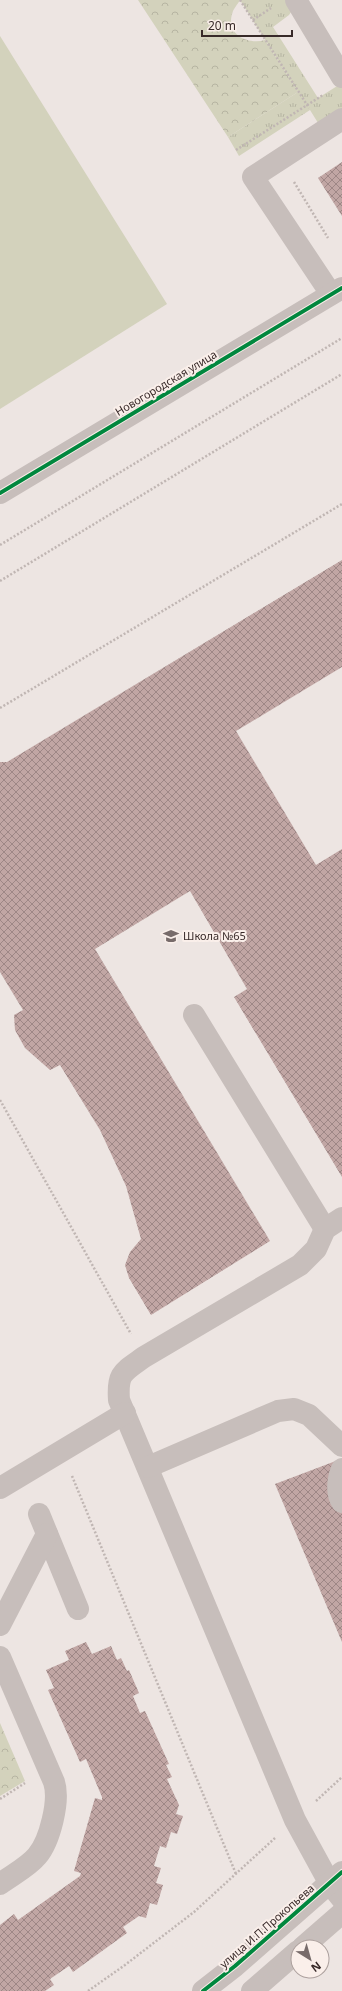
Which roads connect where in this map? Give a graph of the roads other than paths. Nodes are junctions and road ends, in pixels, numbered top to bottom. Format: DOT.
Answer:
graph roads {
  1 [pos="287,2"];
  2 [pos="342,77"];
  3 [pos="342,119"];
  4 [pos="337,291"];
  5 [pos="0,493"];
  6 [pos="194,1015"];
  7 [pos="334,1224"];
  8 [pos="125,1413"];
  9 [pos="342,1446"];
  10 [pos="148,1467"];
  11 [pos="342,1469"];
  12 [pos="0,1488"];
  13 [pos="342,1502"];
  14 [pos="38,1514"];
  15 [pos="47,1534"];
  16 [pos="78,1609"];
  17 [pos="0,1625"];
  18 [pos="0,1657"];
  19 [pos="0,1884"];
  20 [pos="338,1885"];
  21 [pos="342,1913"];
  22 [pos="312,1939"];
  23 [pos="290,1958"];
  24 [pos="203,1991"];
  25 [pos="252,1991"];
  1 -- 2 [label="street"];
  3 -- 4 [label="street"];
  4 -- 5 [label="street, Новогородская улица"];
  6 -- 7 [label="street"];
  7 -- 8 [label="street"];
  8 -- 10 [label="street"];
  8 -- 12 [label="street"];
  9 -- 10 [label="street"];
  10 -- 20 [label="street"];
  11 -- 13 [label="street"];
  14 -- 15 [label="street"];
  15 -- 16 [label="street"];
  15 -- 17 [label="street"];
  18 -- 19 [label="street"];
  20 -- 24 [label="street, улица И.П.Прокопьева"];
  21 -- 22 [label="street"];
  23 -- 25 [label="street"];
}
